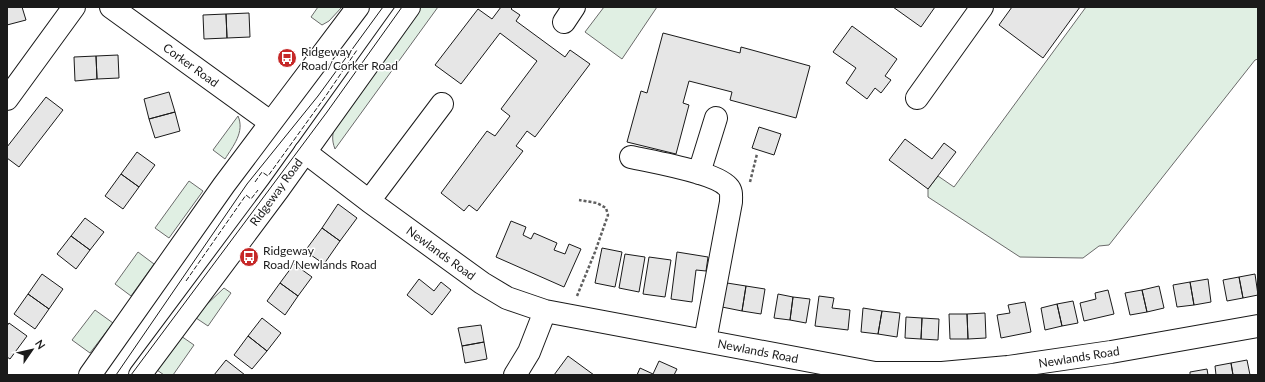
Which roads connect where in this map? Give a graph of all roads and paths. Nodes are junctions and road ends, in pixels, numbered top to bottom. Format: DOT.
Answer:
graph roads {
  1 [pos="74,7"];
  2 [pos="111,7"];
  3 [pos="358,7"];
  4 [pos="409,7"];
  5 [pos="982,7"];
  6 [pos="918,98"];
  7 [pos="7,99"];
  8 [pos="442,104"];
  9 [pos="716,118"];
  10 [pos="270,122"];
  11 [pos="305,152"];
  12 [pos="631,157"];
  13 [pos="699,173"];
  14 [pos="579,200"];
  15 [pos="369,201"];
  16 [pos="545,311"];
  17 [pos="568,316"];
  18 [pos="1258,326"];
  19 [pos="705,341"];
  20 [pos="875,374"];
  21 [pos="90,375"];
  22 [pos="140,375"];
  23 [pos="515,375"];
  1 -- 7 [label="main road"];
  2 -- 10 [label="main road, Corker Road"];
  3 -- 10 [label="main road"];
  4 -- 11 [label="main road, Ridgeway Road"];
  5 -- 6 [label="main road"];
  8 -- 15 [label="main road"];
  9 -- 13 [label="main road"];
  10 -- 21 [label="main road"];
  11 -- 15 [label="main road, Newlands Road"];
  11 -- 22 [label="main road, Ridgeway Road"];
  12 -- 13 [label="main road"];
  13 -- 19 [label="main road"];
  14 -- 17 [label="path"];
  15 -- 16 [label="main road, Newlands Road"];
  16 -- 17 [label="main road, Newlands Road"];
  16 -- 23 [label="main road"];
  17 -- 19 [label="main road, Newlands Road"];
  18 -- 20 [label="main road, Newlands Road"];
  19 -- 20 [label="main road, Newlands Road"];
}
